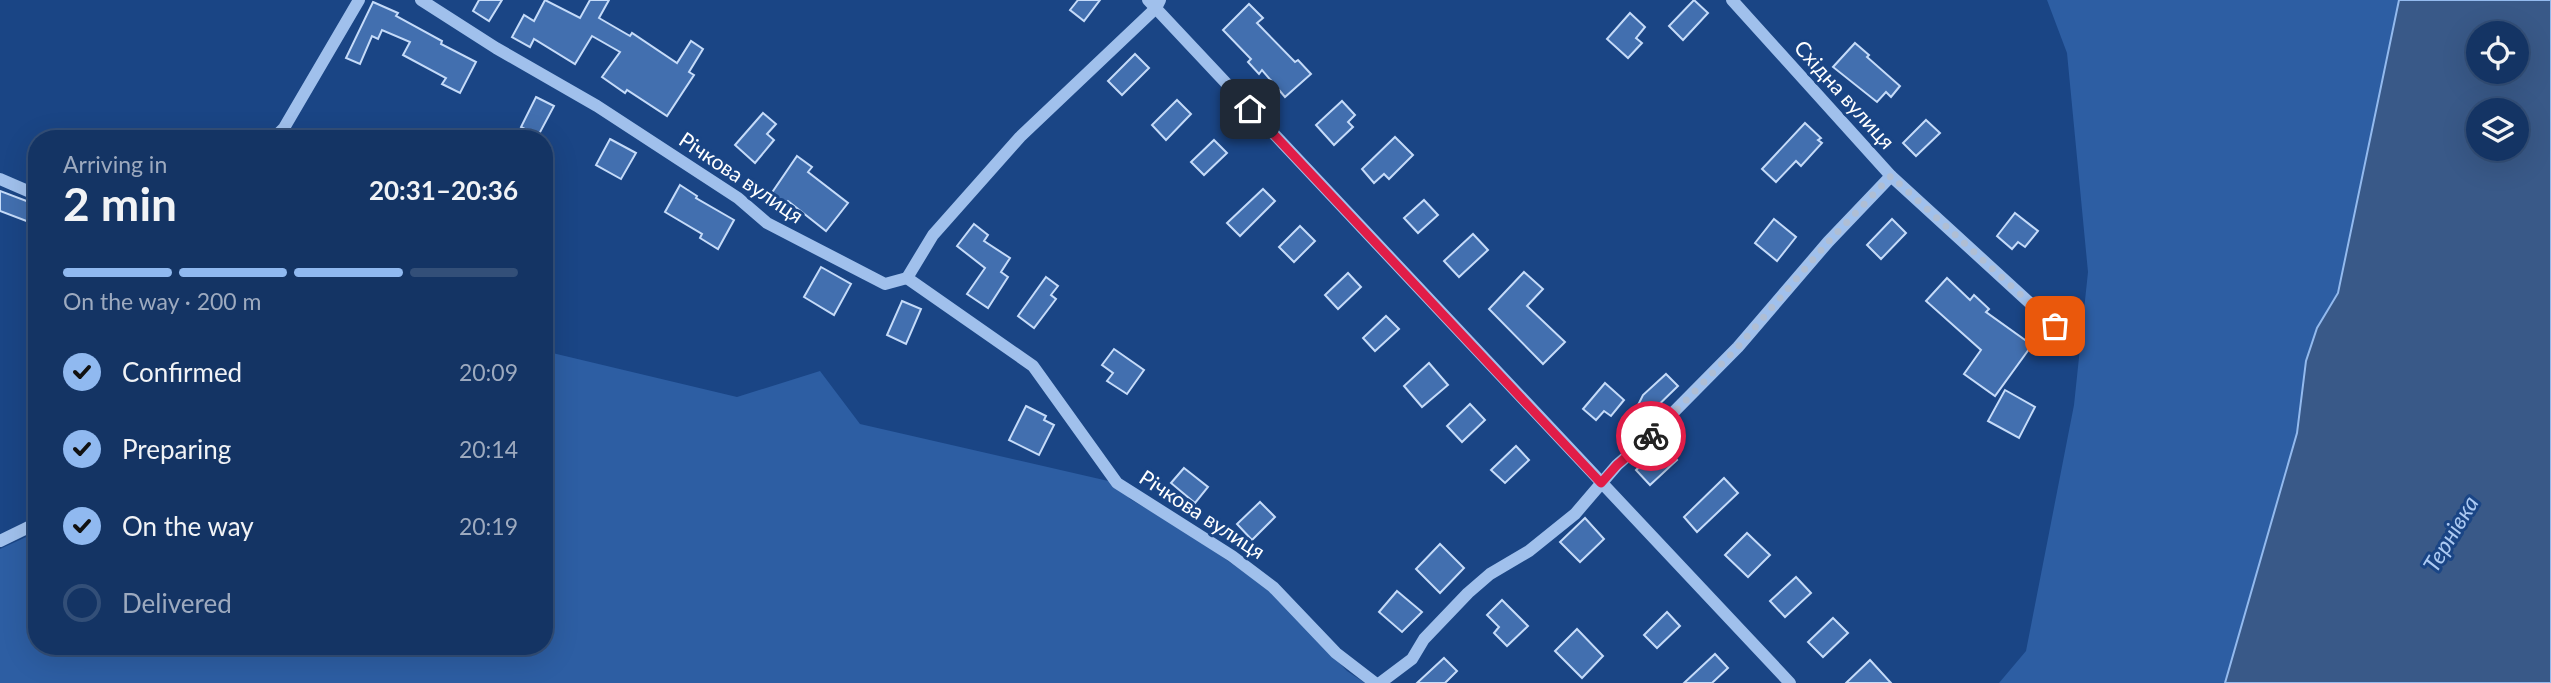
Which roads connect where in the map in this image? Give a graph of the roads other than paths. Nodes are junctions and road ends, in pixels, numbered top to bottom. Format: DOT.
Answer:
graph roads {
  1 [pos="359,0"];
  2 [pos="422,0"];
  3 [pos="1732,0"];
  4 [pos="1155,3"];
  5 [pos="282,130"];
  6 [pos="1891,176"];
  7 [pos="0,179"];
  8 [pos="28,191"];
  9 [pos="907,278"];
  10 [pos="2055,326"];
  11 [pos="1601,483"];
  12 [pos="28,527"];
  13 [pos="0,541"];
  14 [pos="1375,683"];
  15 [pos="1380,683"];
  16 [pos="1790,683"];
  1 -- 5 [label="street"];
  2 -- 9 [label="street, Річкова вулиця"];
  3 -- 6 [label="street, Східна вулиця"];
  4 -- 9 [label="street"];
  4 -- 11 [label="street"];
  6 -- 10 [label="street, Східна вулиця"];
  6 -- 11 [label="street"];
  7 -- 8 [label="street"];
  9 -- 14 [label="street, Річкова вулиця"];
  11 -- 15 [label="street"];
  11 -- 16 [label="street"];
  12 -- 13 [label="street"];
}
